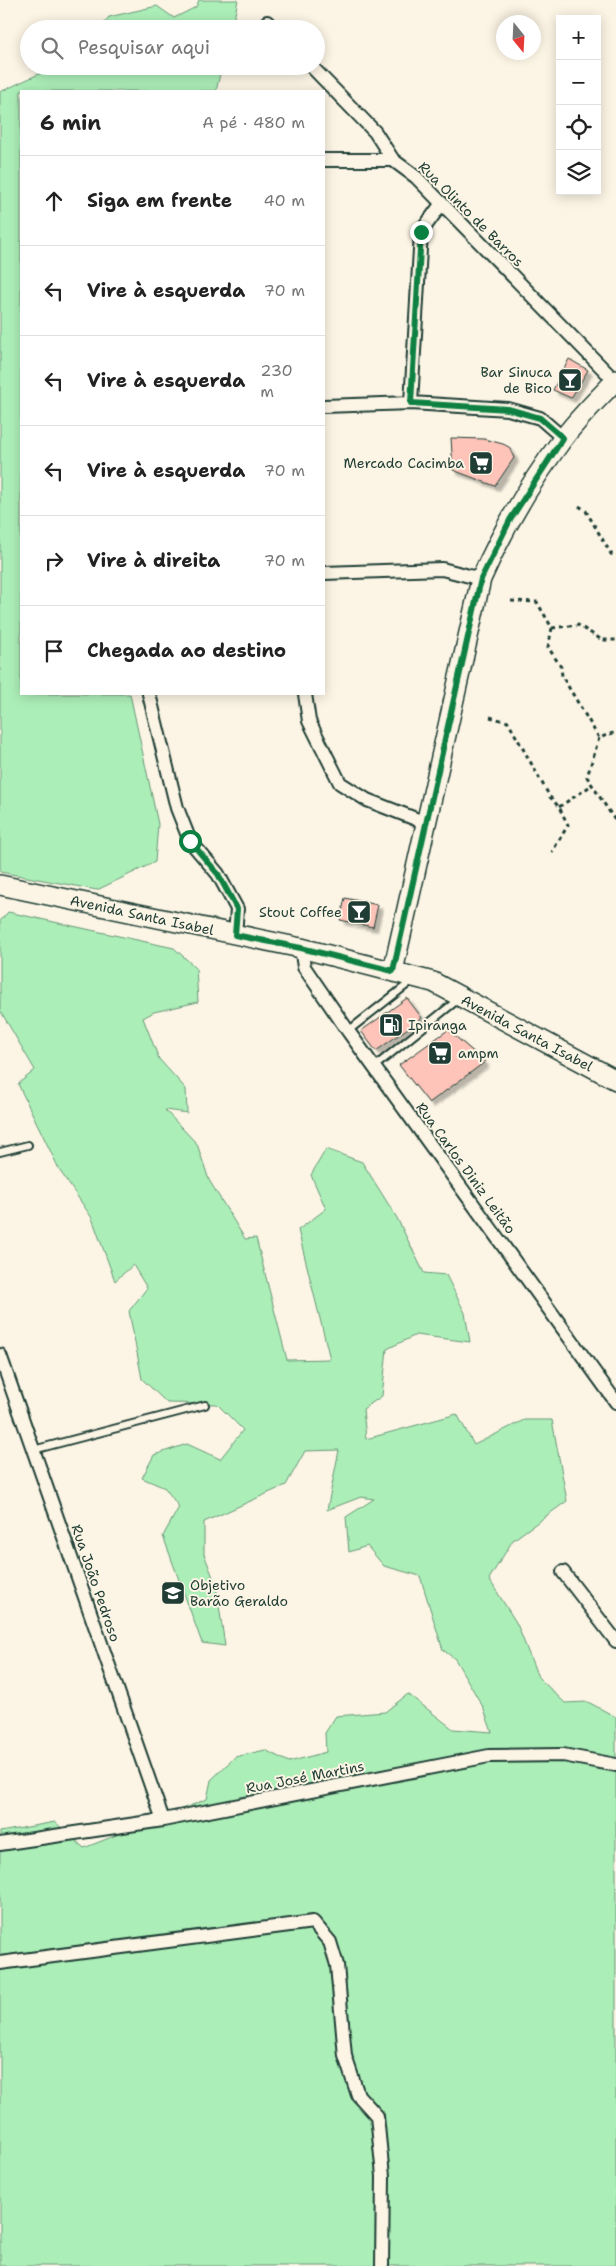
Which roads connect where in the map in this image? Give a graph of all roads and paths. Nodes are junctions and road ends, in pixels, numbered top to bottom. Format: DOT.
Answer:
graph roads {
  1 [pos="319,75"];
  2 [pos="325,160"];
  3 [pos="393,160"];
  4 [pos="442,203"];
  5 [pos="615,380"];
  6 [pos="411,403"];
  7 [pos="325,406"];
  8 [pos="563,438"];
  9 [pos="579,506"];
  10 [pos="616,556"];
  11 [pos="325,574"];
  12 [pos="481,579"];
  13 [pos="511,601"];
  14 [pos="552,628"];
  15 [pos="616,640"];
  16 [pos="149,695"];
  17 [pos="304,695"];
  18 [pos="490,717"];
  19 [pos="616,732"];
  20 [pos="599,738"];
  21 [pos="592,785"];
  22 [pos="559,807"];
  23 [pos="616,822"];
  24 [pos="426,823"];
  25 [pos="552,852"];
  26 [pos="2,888"];
  27 [pos="235,935"];
  28 [pos="301,948"];
  29 [pos="393,971"];
  30 [pos="416,978"];
  31 [pos="461,998"];
  32 [pos="348,1031"];
  33 [pos="374,1067"];
  34 [pos="616,1080"];
  35 [pos="28,1145"];
  36 [pos="0,1152"];
  37 [pos="0,1355"];
  38 [pos="616,1402"];
  39 [pos="205,1405"];
  40 [pos="33,1450"];
  41 [pos="563,1572"];
  42 [pos="616,1641"];
  43 [pos="616,1765"];
  44 [pos="163,1820"];
  45 [pos="0,1844"];
  46 [pos="0,1962"];
  47 [pos="382,2266"];
  1 -- 3 [label="street, Rua Olinto de Barros"];
  2 -- 3 [label="street"];
  3 -- 4 [label="street, Rua Olinto de Barros"];
  4 -- 5 [label="street, Rua Olinto de Barros"];
  4 -- 6 [label="street"];
  5 -- 8 [label="main road"];
  6 -- 7 [label="street"];
  6 -- 8 [label="street"];
  8 -- 12 [label="main road"];
  9 -- 10 [label="path"];
  11 -- 12 [label="street"];
  12 -- 24 [label="main road"];
  13 -- 14 [label="path"];
  14 -- 15 [label="path"];
  14 -- 20 [label="path"];
  16 -- 27 [label="street"];
  17 -- 24 [label="street"];
  18 -- 22 [label="path"];
  19 -- 20 [label="path"];
  20 -- 21 [label="path"];
  21 -- 22 [label="path"];
  21 -- 23 [label="path"];
  22 -- 25 [label="path"];
  24 -- 29 [label="main road"];
  26 -- 27 [label="main road, Avenida Santa Isabel"];
  27 -- 28 [label="main road, Avenida Santa Isabel"];
  28 -- 29 [label="main road, Avenida Santa Isabel"];
  28 -- 32 [label="street, Rua Carlos Diniz Leitão"];
  29 -- 30 [label="main road, Avenida Santa Isabel"];
  30 -- 31 [label="main road, Avenida Santa Isabel"];
  30 -- 32 [label="lane"];
  31 -- 33 [label="lane"];
  31 -- 34 [label="main road, Avenida Santa Isabel"];
  32 -- 33 [label="street, Rua Carlos Diniz Leitão"];
  33 -- 38 [label="street, Rua Carlos Diniz Leitão"];
  35 -- 36 [label="lane"];
  37 -- 40 [label="street, Rua João Pedroso"];
  39 -- 40 [label="lane"];
  40 -- 44 [label="street, Rua João Pedroso"];
  41 -- 42 [label="street"];
  43 -- 44 [label="street, Rua José Martins"];
  44 -- 45 [label="street, Rua José Martins"];
  46 -- 47 [label="street"];
}
